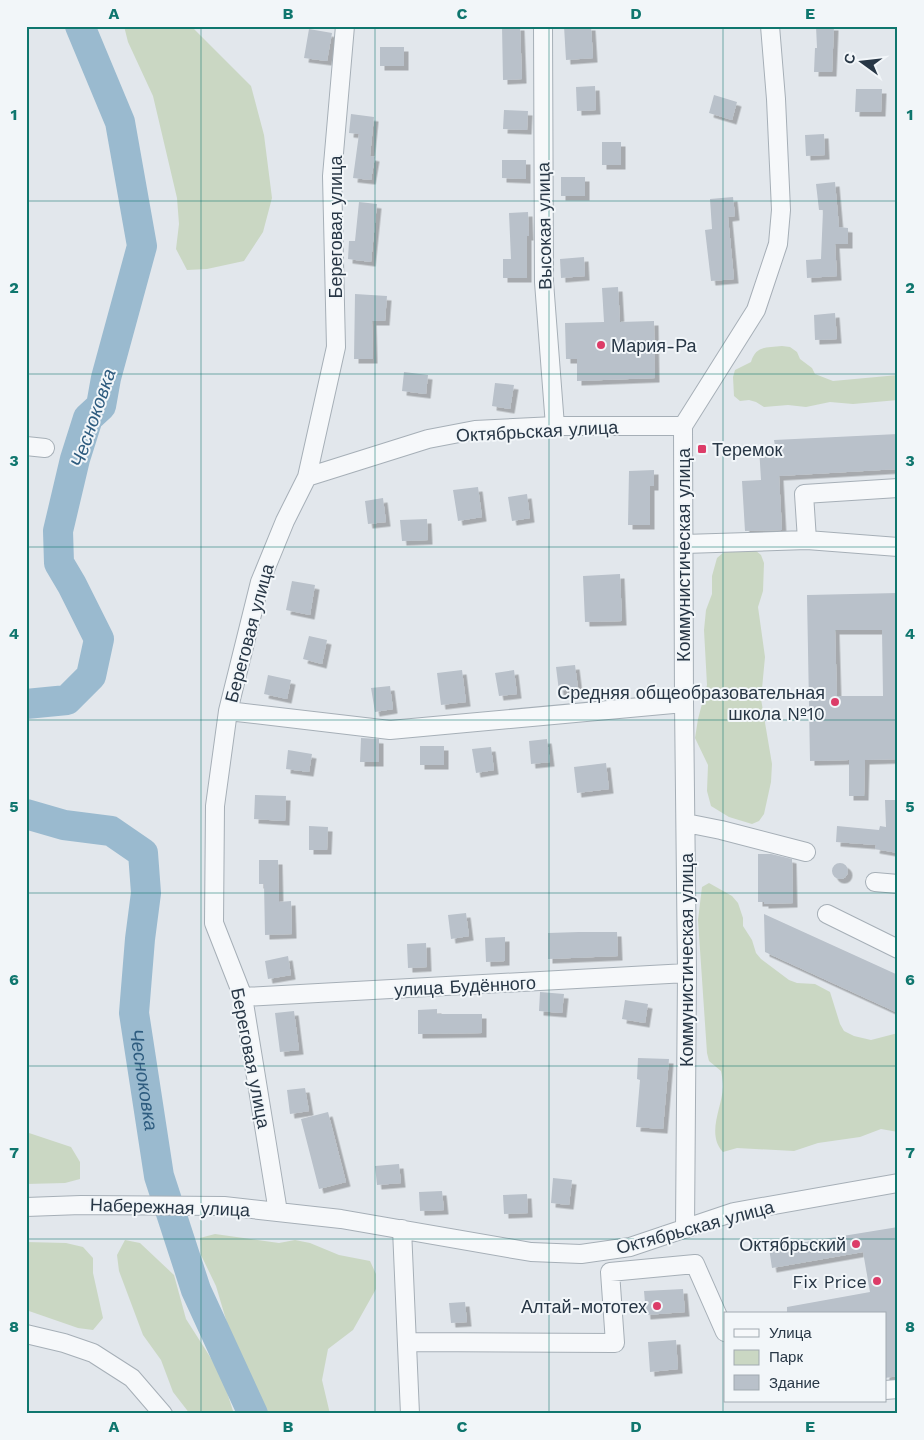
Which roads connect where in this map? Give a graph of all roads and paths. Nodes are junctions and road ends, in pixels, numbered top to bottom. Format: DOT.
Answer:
graph roads {
  1 [pos="345,26"];
  2 [pos="542,26"];
  3 [pos="770,26"];
  4 [pos="555,426"];
  5 [pos="683,426"];
  6 [pos="26,446"];
  7 [pos="45,448"];
  8 [pos="307,477"];
  9 [pos="898,488"];
  10 [pos="806,540"];
  11 [pos="684,544"];
  12 [pos="898,547"];
  13 [pos="684,703"];
  14 [pos="228,711"];
  15 [pos="686,823"];
  16 [pos="806,852"];
  17 [pos="875,882"];
  18 [pos="898,884"];
  19 [pos="827,914"];
  20 [pos="898,949"];
  21 [pos="688,972"];
  22 [pos="243,997"];
  23 [pos="898,1183"];
  24 [pos="26,1207"];
  25 [pos="278,1212"];
  26 [pos="402,1229"];
  27 [pos="686,1229"];
  28 [pos="724,1330"];
  29 [pos="26,1334"];
  30 [pos="407,1342"];
  31 [pos="163,1414"];
  32 [pos="410,1414"];
  1 -- 8 [label="street, Береговая улица"];
  2 -- 4 [label="street, Высокая улица"];
  3 -- 5 [label="street, Коммунистическая улица"];
  4 -- 5 [label="street, Октябрьская улица"];
  4 -- 8 [label="street, Октябрьская улица"];
  5 -- 11 [label="street, Коммунистическая улица"];
  6 -- 7 [label="street"];
  8 -- 14 [label="street, Береговая улица"];
  9 -- 10 [label="street"];
  10 -- 11 [label="street"];
  10 -- 12 [label="street"];
  11 -- 13 [label="street, Коммунистическая улица"];
  13 -- 14 [label="street"];
  13 -- 15 [label="street, Коммунистическая улица"];
  14 -- 22 [label="street, Береговая улица"];
  15 -- 16 [label="street"];
  15 -- 21 [label="street, Коммунистическая улица"];
  17 -- 18 [label="street"];
  19 -- 20 [label="street"];
  21 -- 22 [label="street, улица Будённого"];
  21 -- 27 [label="street, Коммунистическая улица"];
  22 -- 25 [label="street, Береговая улица"];
  23 -- 27 [label="street, Октябрьская улица"];
  24 -- 25 [label="street, Набережная улица"];
  25 -- 26 [label="street, Набережная улица"];
  26 -- 27 [label="street, Октябрьская улица"];
  26 -- 30 [label="street"];
  28 -- 30 [label="street"];
  29 -- 31 [label="street"];
  30 -- 32 [label="street"];
}
